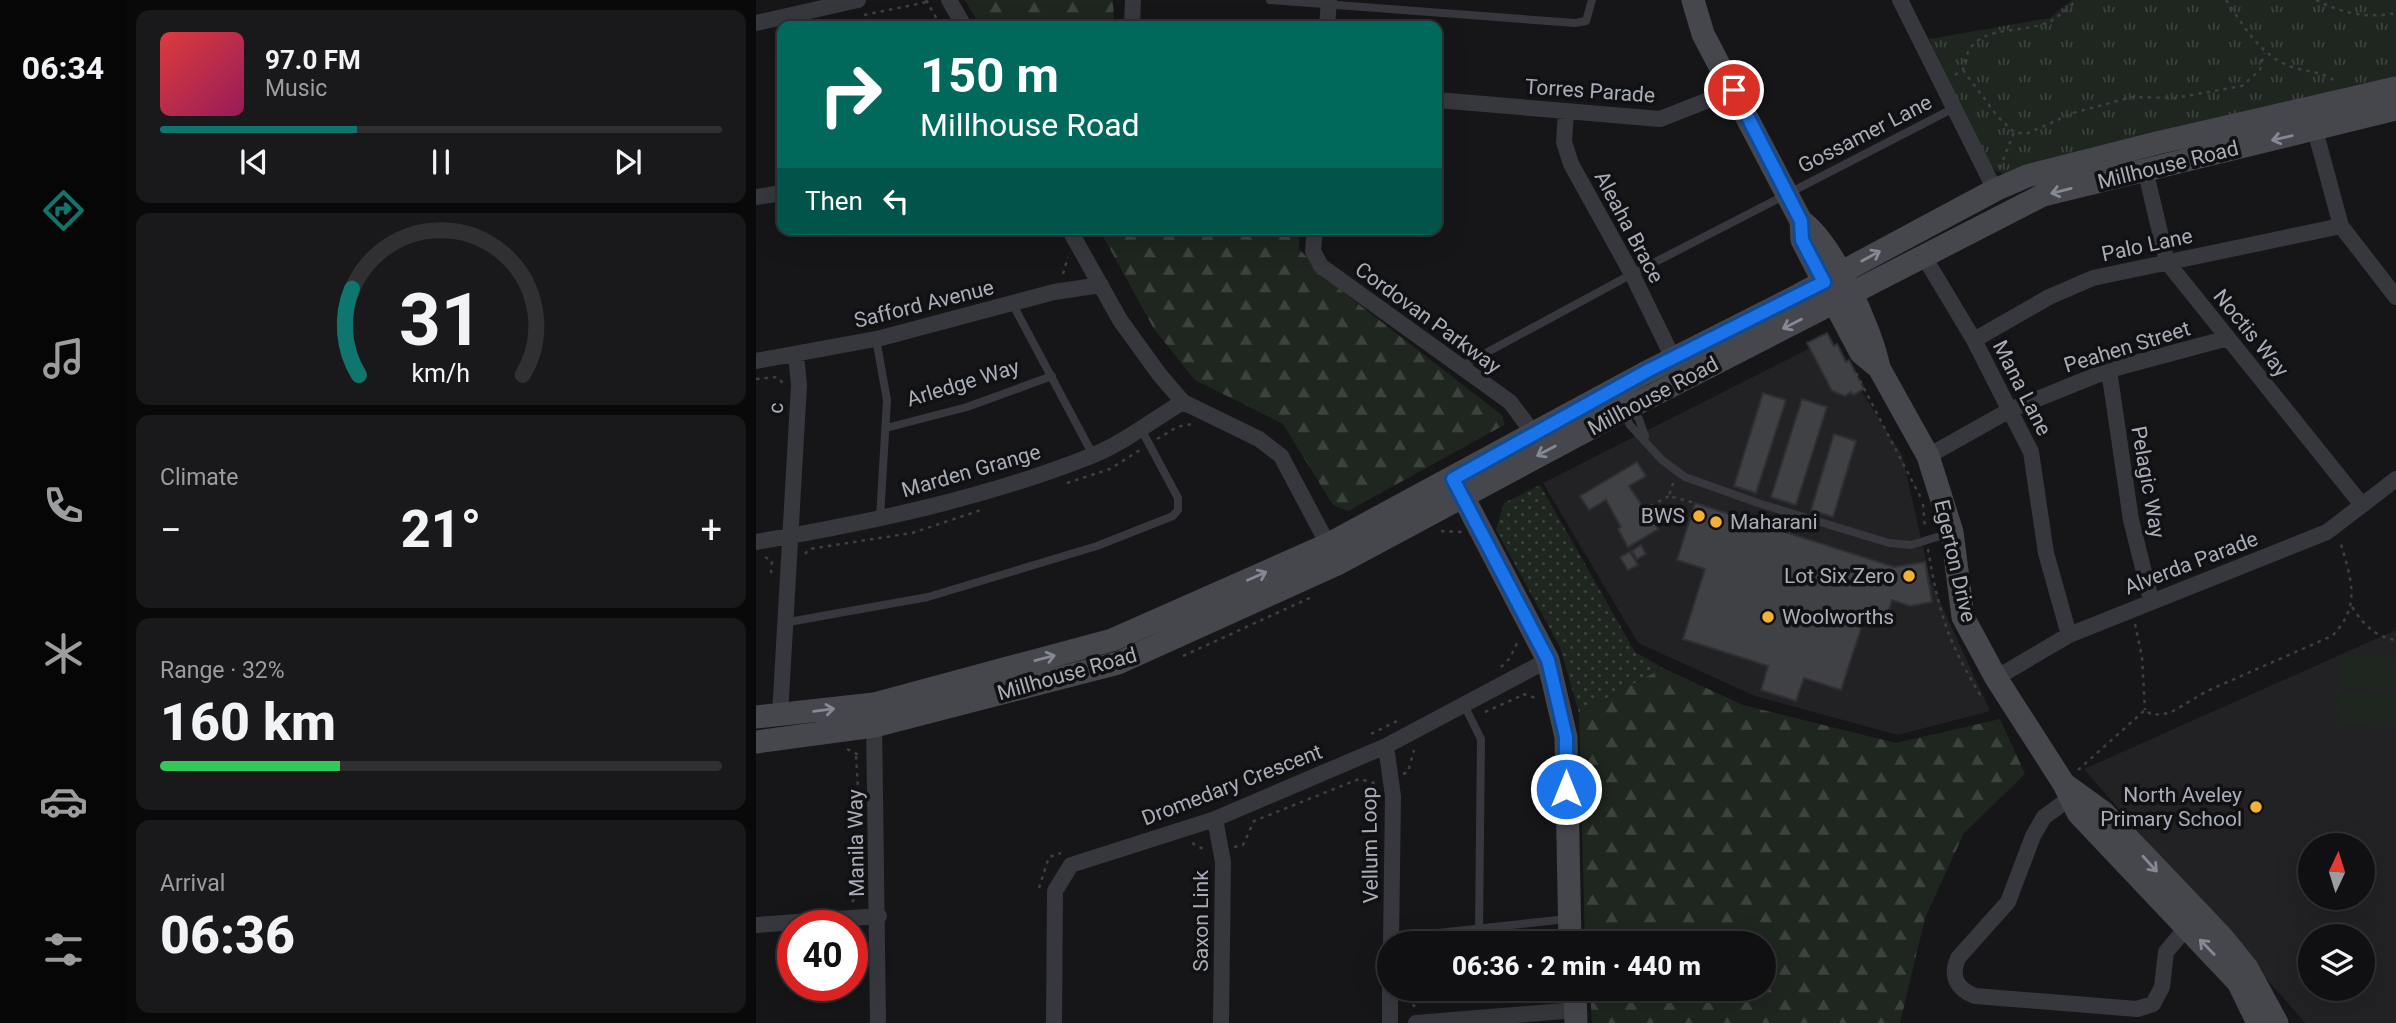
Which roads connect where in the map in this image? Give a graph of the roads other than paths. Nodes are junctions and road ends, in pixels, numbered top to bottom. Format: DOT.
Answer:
graph roads {
  1 [pos="949,0"];
  2 [pos="1133,0"];
  3 [pos="1269,0"];
  4 [pos="1592,0"];
  5 [pos="1693,0"];
  6 [pos="1900,0"];
  7 [pos="1329,2"];
  8 [pos="861,8"];
  9 [pos="961,21"];
  10 [pos="1132,21"];
  11 [pos="1327,21"];
  12 [pos="756,23"];
  13 [pos="2396,88"];
  14 [pos="1734,90"];
  15 [pos="1442,100"];
  16 [pos="1954,108"];
  17 [pos="2396,109"];
  18 [pos="1566,111"];
  19 [pos="2315,130"];
  20 [pos="2145,169"];
  21 [pos="1996,180"];
  22 [pos="777,194"];
  23 [pos="1787,194"];
  24 [pos="756,198"];
  25 [pos="2341,226"];
  26 [pos="1072,235"];
  27 [pos="1314,235"];
  28 [pos="1923,256"];
  29 [pos="2167,262"];
  30 [pos="1632,274"];
  31 [pos="1101,285"];
  32 [pos="1837,287"];
  33 [pos="2396,298"];
  34 [pos="1012,303"];
  35 [pos="2228,338"];
  36 [pos="876,339"];
  37 [pos="1974,340"];
  38 [pos="796,355"];
  39 [pos="1673,358"];
  40 [pos="756,361"];
  41 [pos="1459,367"];
  42 [pos="1649,370"];
  43 [pos="2109,370"];
  44 [pos="1052,376"];
  45 [pos="1183,402"];
  46 [pos="1623,403"];
  47 [pos="2010,410"];
  48 [pos="1559,420"];
  49 [pos="886,428"];
  50 [pos="1141,429"];
  51 [pos="1534,434"];
  52 [pos="1093,455"];
  53 [pos="1928,456"];
  54 [pos="2396,479"];
  55 [pos="1458,487"];
  56 [pos="2362,505"];
  57 [pos="880,518"];
  58 [pos="1952,532"];
  59 [pos="789,536"];
  60 [pos="756,542"];
  61 [pos="1333,554"];
  62 [pos="2151,600"];
  63 [pos="783,623"];
  64 [pos="2070,635"];
  65 [pos="1112,640"];
  66 [pos="1548,660"];
  67 [pos="1118,663"];
  68 [pos="1988,687"];
  69 [pos="1468,712"];
  70 [pos="780,715"];
  71 [pos="874,715"];
  72 [pos="756,717"];
  73 [pos="756,742"];
  74 [pos="1386,746"];
  75 [pos="2071,792"];
  76 [pos="1215,819"];
  77 [pos="879,916"];
  78 [pos="1567,919"];
  79 [pos="2193,920"];
  80 [pos="756,925"];
  81 [pos="1479,929"];
  82 [pos="1391,931"];
  83 [pos="1464,931"];
  84 [pos="1568,931"];
  85 [pos="1390,1001"];
  86 [pos="1576,1007"];
  87 [pos="1417,1017"];
  88 [pos="878,1023"];
  89 [pos="1054,1023"];
  90 [pos="1221,1023"];
  91 [pos="1390,1023"];
  92 [pos="2258,1023"];
  93 [pos="2277,1023"];
  1 -- 9 [label="street"];
  2 -- 10 [label="street"];
  3 -- 7 [label="lane"];
  4 -- 7 [label="lane"];
  5 -- 14 [label="main road, Egerton Drive"];
  6 -- 16 [label="street"];
  7 -- 11 [label="street"];
  8 -- 12 [label="street"];
  13 -- 21 [label="main road, Millhouse Road"];
  14 -- 18 [label="street, Torres Parade"];
  14 -- 23 [label="main road, Egerton Drive"];
  15 -- 18 [label="street, Torres Parade"];
  16 -- 21 [label="street"];
  16 -- 23 [label="lane, Gossamer Lane"];
  17 -- 19 [label="main road, Millhouse Road"];
  18 -- 30 [label="street, Aleaha Brace"];
  19 -- 20 [label="main road, Millhouse Road, one-way"];
  19 -- 25 [label="street"];
  20 -- 28 [label="main road, Millhouse Road, one-way"];
  20 -- 29 [label="street, Noctis Way"];
  32 -- 21 [label="main road, Millhouse Road, one-way"];
  22 -- 24 [label="street"];
  23 -- 30 [label="lane, Gossamer Lane"];
  23 -- 32 [label="main road, Egerton Drive"];
  25 -- 29 [label="street, Palo Lane"];
  25 -- 33 [label="street"];
  26 -- 31 [label="street"];
  27 -- 41 [label="street, Cordovan Parkway"];
  28 -- 32 [label="main road, Millhouse Road"];
  28 -- 37 [label="street, Mana Lane"];
  29 -- 35 [label="street, Noctis Way"];
  29 -- 37 [label="street, Palo Lane"];
  30 -- 39 [label="street, Aleaha Brace"];
  30 -- 41 [label="lane, Gossamer Lane"];
  31 -- 34 [label="street, Safford Avenue"];
  31 -- 45 [label="street"];
  32 -- 39 [label="main road, Millhouse Road"];
  32 -- 46 [label="main road, Millhouse Road, one-way"];
  32 -- 53 [label="main road, Egerton Drive"];
  34 -- 36 [label="street, Safford Avenue"];
  34 -- 44 [label="lane"];
  35 -- 43 [label="street, Peahen Street"];
  35 -- 56 [label="street, Noctis Way"];
  36 -- 38 [label="street, Safford Avenue"];
  36 -- 49 [label="lane"];
  37 -- 47 [label="street, Mana Lane"];
  38 -- 40 [label="street, Safford Avenue"];
  38 -- 59 [label="street, c"];
  39 -- 42 [label="main road, Millhouse Road"];
  41 -- 51 [label="street, Cordovan Parkway"];
  42 -- 46 [label="lane"];
  42 -- 48 [label="main road, Millhouse Road"];
  43 -- 47 [label="street, Peahen Street"];
  43 -- 62 [label="street, Pelagic Way"];
  44 -- 49 [label="lane, Arledge Way"];
  44 -- 52 [label="lane"];
  45 -- 50 [label="street, Marden Grange"];
  45 -- 61 [label="street"];
  46 -- 48 [label="lane"];
  46 -- 55 [label="main road, Millhouse Road, one-way"];
  46 -- 58 [label="lane"];
  47 -- 53 [label="street, Peahen Street"];
  47 -- 64 [label="street, Mana Lane"];
  48 -- 51 [label="main road, Millhouse Road"];
  49 -- 57 [label="lane"];
  50 -- 52 [label="street, Marden Grange"];
  50 -- 63 [label="lane"];
  51 -- 55 [label="main road, Millhouse Road"];
  52 -- 57 [label="street, Marden Grange"];
  53 -- 58 [label="main road, Egerton Drive"];
  54 -- 56 [label="street, Alverda Parade"];
  55 -- 61 [label="main road, Millhouse Road"];
  55 -- 66 [label="main road"];
  56 -- 62 [label="street, Alverda Parade"];
  57 -- 59 [label="street, Marden Grange"];
  58 -- 68 [label="main road, Egerton Drive"];
  59 -- 60 [label="street, Marden Grange"];
  59 -- 63 [label="street, c"];
  65 -- 61 [label="main road, Millhouse Road, one-way"];
  61 -- 67 [label="main road, Millhouse Road"];
  62 -- 64 [label="street, Alverda Parade"];
  63 -- 70 [label="street, c"];
  64 -- 68 [label="street, Alverda Parade"];
  65 -- 67 [label="main road"];
  71 -- 65 [label="main road, Millhouse Road, one-way"];
  66 -- 69 [label="street, Dromedary Crescent"];
  66 -- 78 [label="main road"];
  67 -- 71 [label="main road, Millhouse Road"];
  68 -- 75 [label="main road, Egerton Drive"];
  69 -- 74 [label="street, Dromedary Crescent"];
  69 -- 81 [label="lane"];
  70 -- 71 [label="main road, Millhouse Road, one-way"];
  70 -- 72 [label="main road, Millhouse Road"];
  71 -- 73 [label="main road, Millhouse Road"];
  71 -- 77 [label="street, Manila Way"];
  74 -- 76 [label="street, Dromedary Crescent"];
  74 -- 82 [label="street, Vellum Loop"];
  75 -- 79 [label="main road, Egerton Drive"];
  75 -- 79 [label="street"];
  76 -- 89 [label="street, Dromedary Crescent"];
  76 -- 90 [label="street, Saxon Link"];
  77 -- 80 [label="street"];
  77 -- 88 [label="street, Manila Way"];
  78 -- 81 [label="lane"];
  78 -- 84 [label="main road"];
  92 -- 79 [label="main road, Egerton Drive, one-way"];
  79 -- 93 [label="main road, Egerton Drive"];
  81 -- 83 [label="lane"];
  85 -- 91 [label="street"];
  86 -- 87 [label="street"];
}
